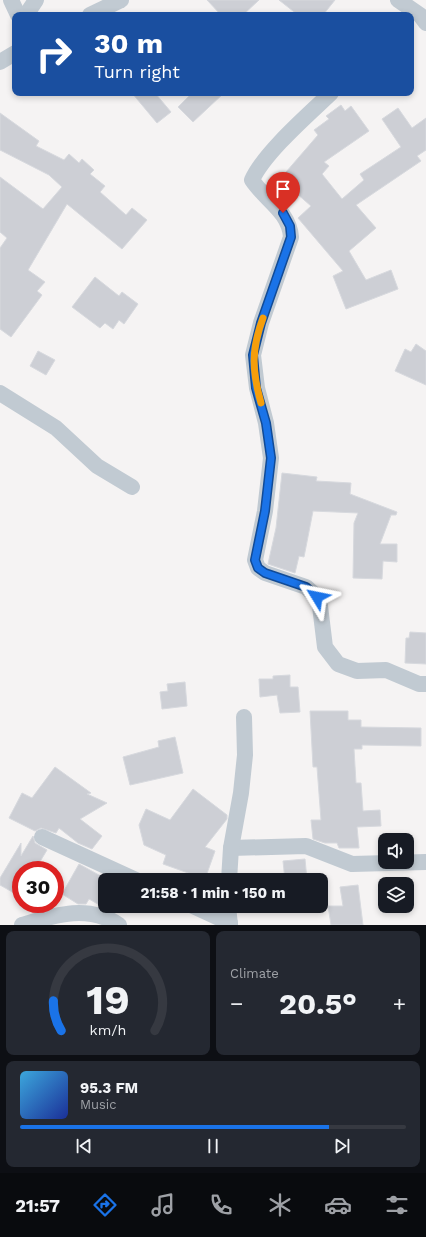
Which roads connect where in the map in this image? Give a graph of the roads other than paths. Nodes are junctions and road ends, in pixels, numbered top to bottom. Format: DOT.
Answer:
graph roads {
  1 [pos="10,0"];
  2 [pos="36,0"];
  3 [pos="121,0"];
  4 [pos="398,0"];
  5 [pos="16,12"];
  6 [pos="28,12"];
  7 [pos="96,12"];
  8 [pos="421,17"];
  9 [pos="12,55"];
  10 [pos="0,62"];
  11 [pos="328,96"];
  12 [pos="0,393"];
  13 [pos="132,487"];
  14 [pos="426,684"];
  15 [pos="244,718"];
  16 [pos="42,837"];
  17 [pos="231,848"];
  18 [pos="426,862"];
  19 [pos="121,873"];
  20 [pos="229,873"];
  21 [pos="207,913"];
  22 [pos="229,913"];
  23 [pos="230,924"];
  24 [pos="22,925"];
  25 [pos="119,925"];
  1 -- 5 [label="street"];
  2 -- 6 [label="street"];
  3 -- 7 [label="street"];
  4 -- 8 [label="street"];
  9 -- 10 [label="street"];
  11 -- 14 [label="street"];
  12 -- 13 [label="street"];
  15 -- 17 [label="street"];
  16 -- 19 [label="street"];
  17 -- 18 [label="street"];
  17 -- 20 [label="street"];
  21 -- 23 [label="street"];
  22 -- 23 [label="street"];
  24 -- 25 [label="street"];
}
